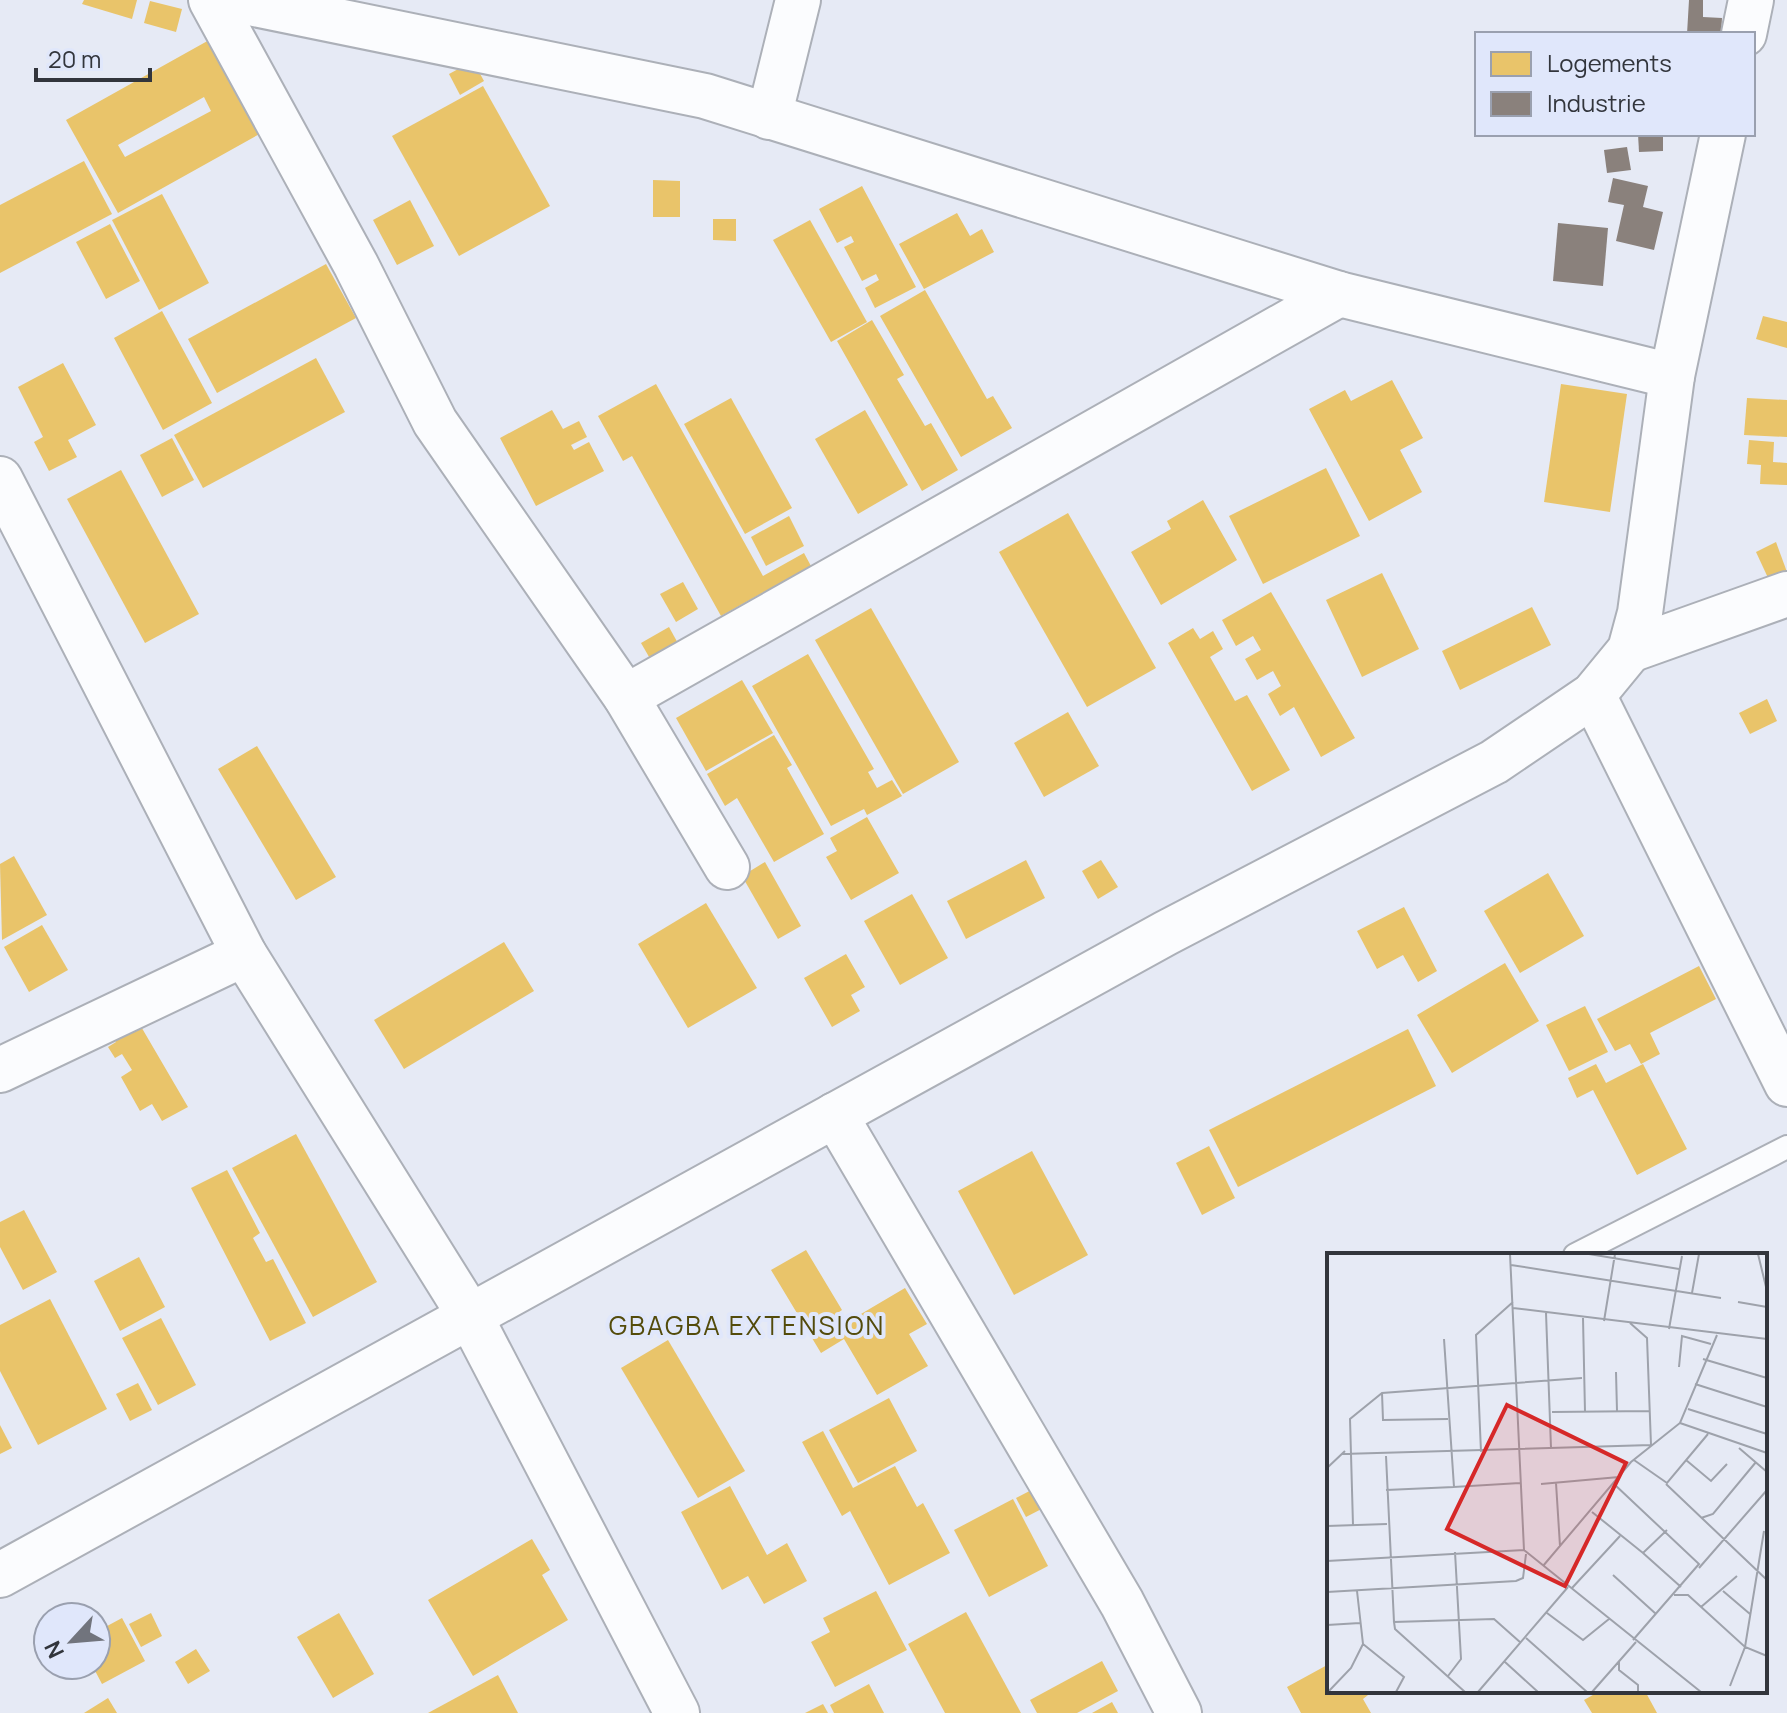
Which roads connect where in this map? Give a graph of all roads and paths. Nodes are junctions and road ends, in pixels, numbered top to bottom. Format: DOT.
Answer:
graph roads {
  1 [pos="211,0"];
  2 [pos="235,0"];
  3 [pos="798,0"];
  4 [pos="1751,0"];
  5 [pos="324,9"];
  6 [pos="1744,32"];
  7 [pos="769,117"];
  8 [pos="1723,136"];
  9 [pos="1339,294"];
  10 [pos="1672,376"];
  11 [pos="0,479"];
  12 [pos="1787,594"];
  13 [pos="1630,650"];
  14 [pos="1593,695"];
  15 [pos="626,697"];
  16 [pos="727,867"];
  17 [pos="244,954"];
  18 [pos="0,1070"];
  19 [pos="1787,1084"];
  20 [pos="835,1115"];
  21 [pos="1787,1147"];
  22 [pos="1579,1253"];
  23 [pos="470,1316"];
  24 [pos="0,1575"];
  25 [pos="677,1713"];
  26 [pos="1179,1713"];
  1 -- 15 [label="street"];
  2 -- 5 [label="street"];
  3 -- 7 [label="street"];
  4 -- 6 [label="street"];
  5 -- 7 [label="street"];
  7 -- 9 [label="street"];
  8 -- 10 [label="street"];
  9 -- 10 [label="street"];
  9 -- 15 [label="street"];
  10 -- 13 [label="street"];
  11 -- 17 [label="street"];
  12 -- 13 [label="street"];
  13 -- 14 [label="street"];
  14 -- 19 [label="street"];
  14 -- 20 [label="street"];
  15 -- 16 [label="street"];
  17 -- 18 [label="street"];
  17 -- 23 [label="street"];
  20 -- 23 [label="street"];
  20 -- 26 [label="street"];
  21 -- 22 [label="lane"];
  23 -- 24 [label="street"];
  23 -- 25 [label="street"];
}
